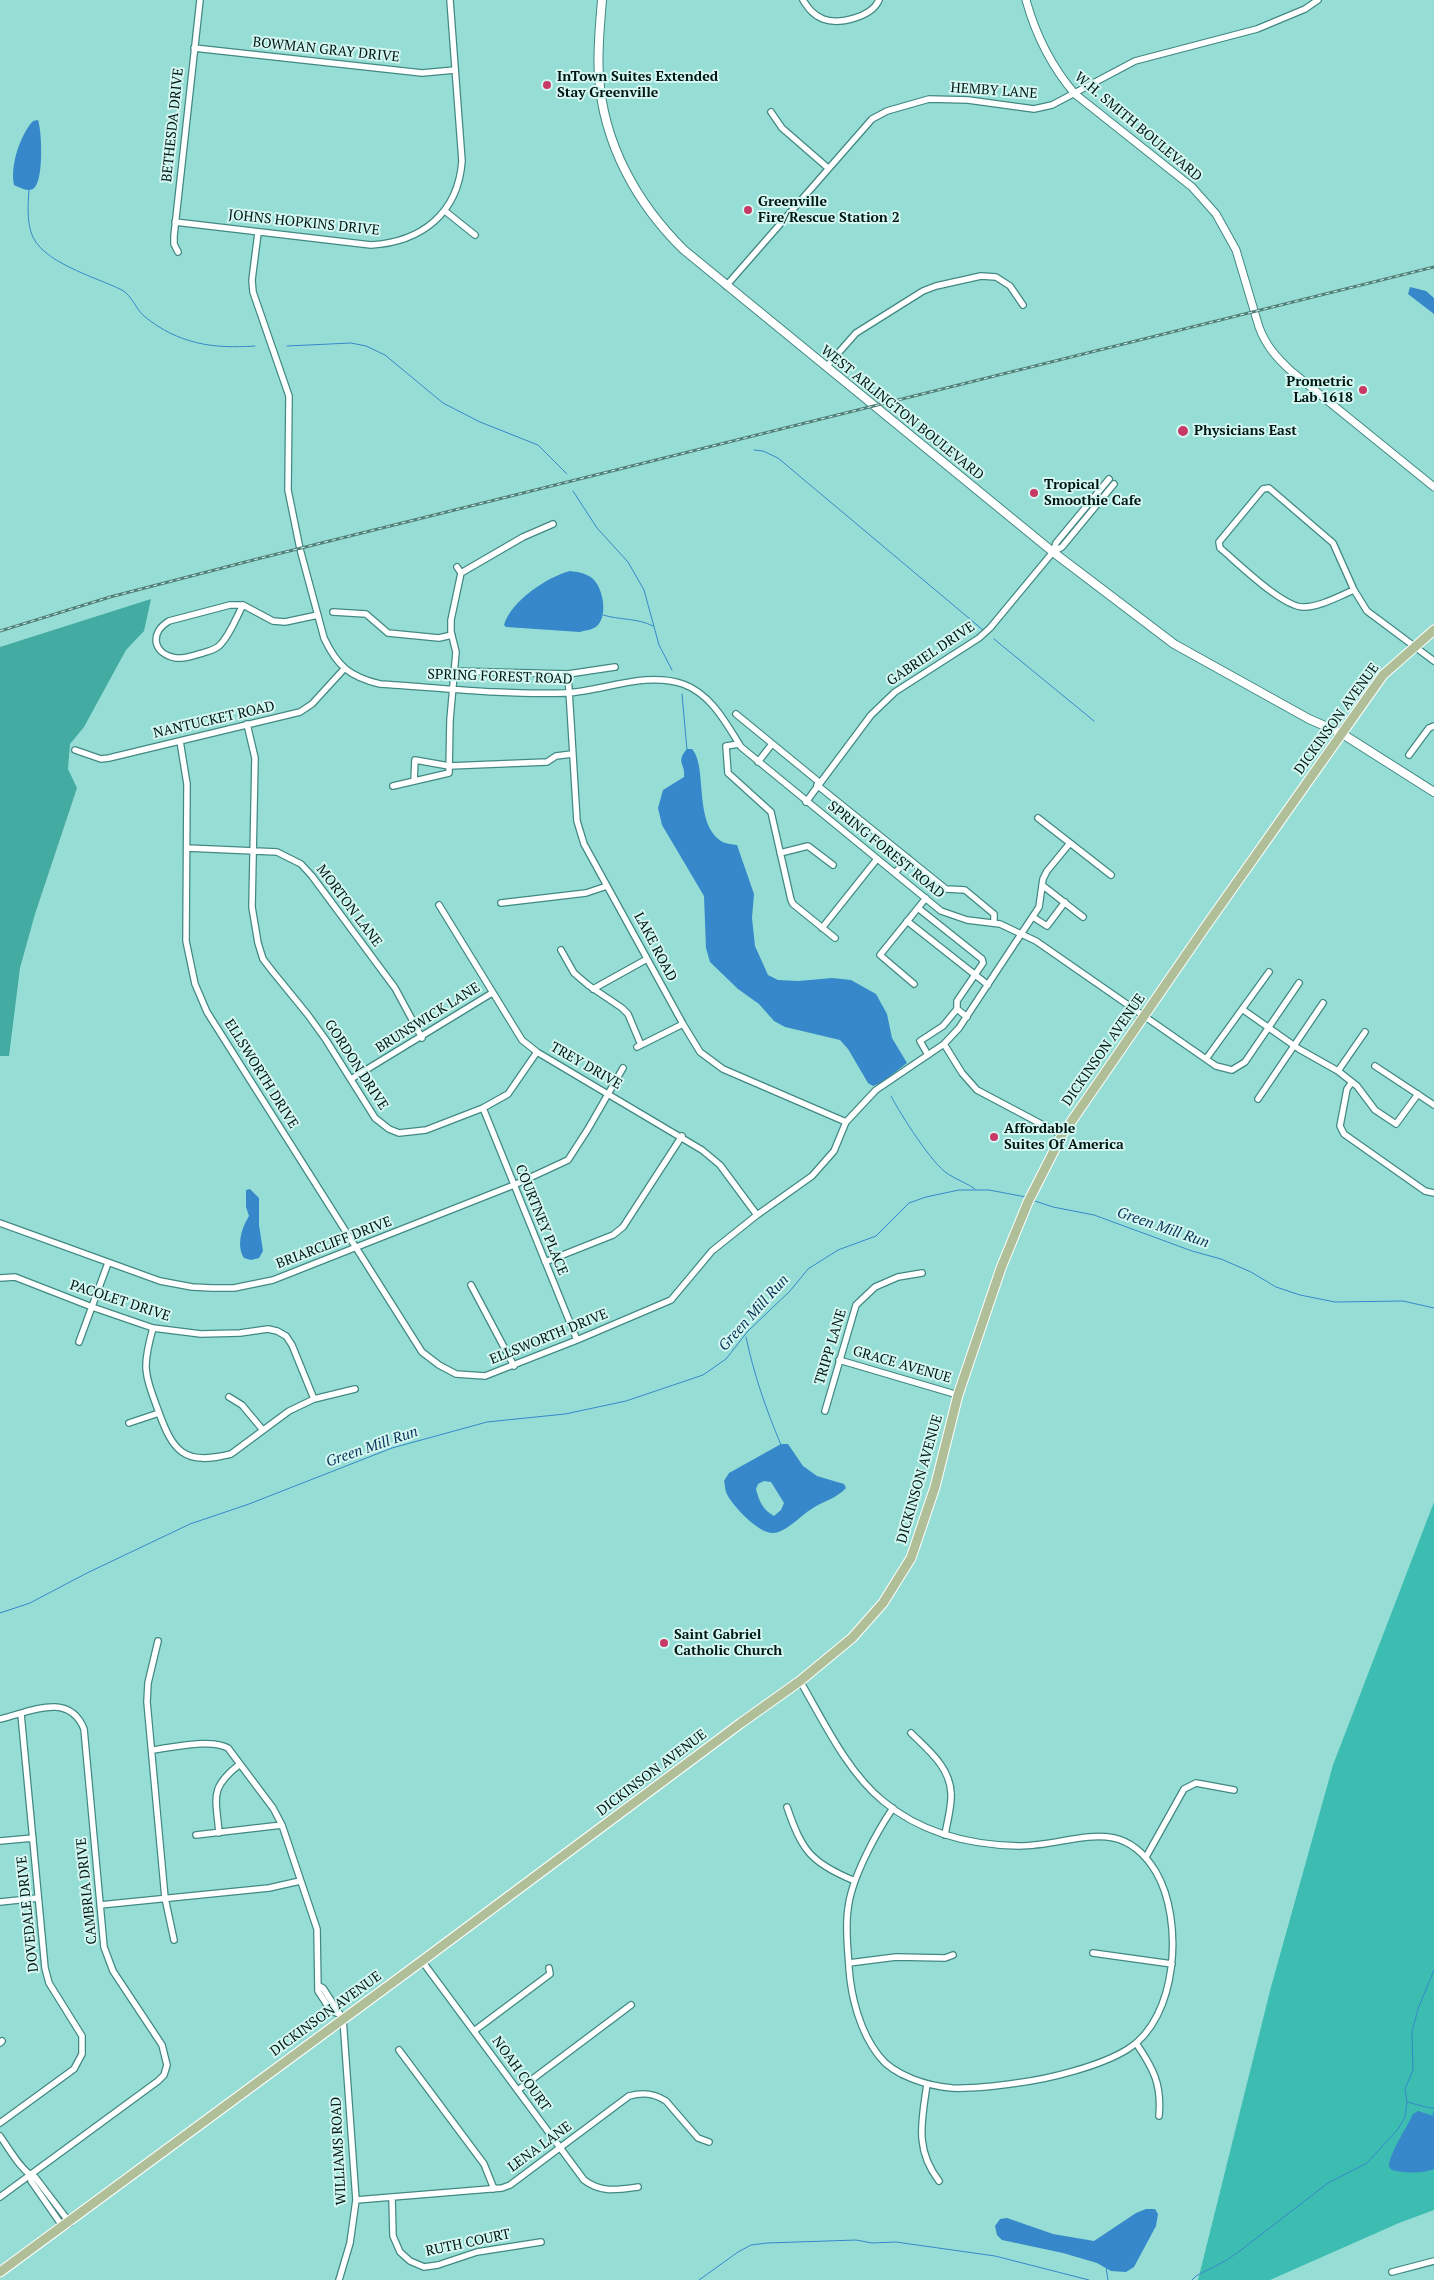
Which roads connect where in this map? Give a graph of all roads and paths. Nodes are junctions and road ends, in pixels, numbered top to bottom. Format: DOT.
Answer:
graph roads {
  1 [pos="200,0"];
  2 [pos="450,0"];
  3 [pos="602,0"];
  4 [pos="803,0"];
  5 [pos="878,0"];
  6 [pos="1026,0"];
  7 [pos="1318,0"];
  8 [pos="194,48"];
  9 [pos="455,70"];
  10 [pos="1075,94"];
  11 [pos="771,112"];
  12 [pos="828,168"];
  13 [pos="445,211"];
  14 [pos="175,222"];
  15 [pos="258,233"];
  16 [pos="475,235"];
  17 [pos="178,252"];
  18 [pos="726,286"];
  19 [pos="1023,305"];
  20 [pos="826,367"];
  21 [pos="1109,479"];
  22 [pos="1114,484"];
  23 [pos="1434,487"];
  24 [pos="553,524"];
  25 [pos="1053,552"];
  26 [pos="457,567"];
  27 [pos="461,573"];
  28 [pos="1354,590"];
  29 [pos="243,605"];
  30 [pos="333,612"];
  31 [pos="318,615"];
  32 [pos="1434,630"];
  33 [pos="452,635"];
  34 [pos="1414,646"];
  35 [pos="1434,661"];
  36 [pos="614,667"];
  37 [pos="344,669"];
  38 [pos="453,671"];
  39 [pos="568,674"];
  40 [pos="451,689"];
  41 [pos="567,693"];
  42 [pos="736,714"];
  43 [pos="247,724"];
  44 [pos="1434,726"];
  45 [pos="1341,733"];
  46 [pos="180,741"];
  47 [pos="739,744"];
  48 [pos="772,744"];
  49 [pos="75,750"];
  50 [pos="572,754"];
  51 [pos="1409,755"];
  52 [pos="758,762"];
  53 [pos="449,766"];
  54 [pos="414,781"];
  55 [pos="818,784"];
  56 [pos="393,786"];
  57 [pos="1434,792"];
  58 [pos="806,802"];
  59 [pos="1038,818"];
  60 [pos="1070,843"];
  61 [pos="187,848"];
  62 [pos="253,850"];
  63 [pos="780,853"];
  64 [pos="908,858"];
  65 [pos="877,859"];
  66 [pos="833,865"];
  67 [pos="895,873"];
  68 [pos="1111,875"];
  69 [pos="1042,885"];
  70 [pos="608,886"];
  71 [pos="926,898"];
  72 [pos="1065,902"];
  73 [pos="501,903"];
  74 [pos="439,905"];
  75 [pos="918,908"];
  76 [pos="1033,917"];
  77 [pos="1083,917"];
  78 [pos="907,922"];
  79 [pos="994,923"];
  80 [pos="822,928"];
  81 [pos="1022,934"];
  82 [pos="835,938"];
  83 [pos="561,950"];
  84 [pos="647,959"];
  85 [pos="1269,972"];
  86 [pos="975,975"];
  87 [pos="1299,983"];
  88 [pos="914,984"];
  89 [pos="988,985"];
  90 [pos="593,988"];
  91 [pos="492,993"];
  92 [pos="1323,1004"];
  93 [pos="957,1008"];
  94 [pos="1242,1009"];
  95 [pos="967,1017"];
  96 [pos="1143,1017"];
  97 [pos="682,1024"];
  98 [pos="1268,1028"];
  99 [pos="1365,1032"];
  100 [pos="422,1038"];
  101 [pos="944,1044"];
  102 [pos="1293,1045"];
  103 [pos="537,1052"];
  104 [pos="928,1055"];
  105 [pos="1206,1059"];
  106 [pos="1375,1066"];
  107 [pos="622,1068"];
  108 [pos="1338,1070"];
  109 [pos="351,1079"];
  110 [pos="1352,1082"];
  111 [pos="608,1092"];
  112 [pos="1418,1094"];
  113 [pos="1258,1100"];
  114 [pos="1434,1105"];
  115 [pos="483,1108"];
  116 [pos="846,1122"];
  117 [pos="682,1136"];
  118 [pos="1062,1136"];
  119 [pos="514,1185"];
  120 [pos="1434,1193"];
  121 [pos="757,1214"];
  122 [pos="0,1223"];
  123 [pos="357,1248"];
  124 [pos="545,1262"];
  125 [pos="108,1263"];
  126 [pos="922,1273"];
  127 [pos="0,1278"];
  128 [pos="471,1285"];
  129 [pos="92,1307"];
  130 [pos="153,1328"];
  131 [pos="577,1340"];
  132 [pos="78,1342"];
  133 [pos="839,1360"];
  134 [pos="514,1366"];
  135 [pos="355,1389"];
  136 [pos="958,1394"];
  137 [pos="229,1397"];
  138 [pos="314,1399"];
  139 [pos="825,1411"];
  140 [pos="159,1413"];
  141 [pos="129,1423"];
  142 [pos="262,1429"];
  143 [pos="158,1641"];
  144 [pos="800,1681"];
  145 [pos="21,1714"];
  146 [pos="0,1719"];
  147 [pos="911,1733"];
  148 [pos="152,1750"];
  149 [pos="240,1764"];
  150 [pos="1234,1790"];
  151 [pos="787,1807"];
  152 [pos="893,1808"];
  153 [pos="282,1825"];
  154 [pos="219,1832"];
  155 [pos="196,1835"];
  156 [pos="945,1835"];
  157 [pos="33,1838"];
  158 [pos="0,1841"];
  159 [pos="1146,1857"];
  160 [pos="300,1881"];
  161 [pos="855,1881"];
  162 [pos="38,1898"];
  163 [pos="165,1898"];
  164 [pos="0,1902"];
  165 [pos="100,1905"];
  166 [pos="174,1940"];
  167 [pos="1093,1953"];
  168 [pos="953,1955"];
  169 [pos="422,1961"];
  170 [pos="849,1963"];
  171 [pos="1172,1964"];
  172 [pos="549,1968"];
  173 [pos="631,2005"];
  174 [pos="342,2016"];
  175 [pos="474,2031"];
  176 [pos="1136,2043"];
  177 [pos="399,2050"];
  178 [pos="927,2084"];
  179 [pos="518,2090"];
  180 [pos="1158,2116"];
  181 [pos="0,2123"];
  182 [pos="0,2136"];
  183 [pos="709,2142"];
  184 [pos="560,2148"];
  185 [pos="31,2176"];
  186 [pos="939,2180"];
  187 [pos="638,2187"];
  188 [pos="494,2189"];
  189 [pos="0,2197"];
  190 [pos="392,2197"];
  191 [pos="356,2200"];
  192 [pos="66,2225"];
  193 [pos="541,2242"];
  194 [pos="1434,2261"];
  195 [pos="0,2272"];
  196 [pos="1392,2272"];
  197 [pos="339,2280"];
  1 -- 8 [label="street, BETHESDA DRIVE"];
  2 -- 9 [label="street, JOHNS HOPKINS DRIVE"];
  3 -- 18 [label="main road, WEST ARLINGTON BOULEVARD"];
  4 -- 5 [label="street"];
  6 -- 10 [label="street, W.H. SMITH BOULEVARD"];
  7 -- 10 [label="street, HEMBY LANE"];
  8 -- 9 [label="street, BOWMAN GRAY DRIVE"];
  8 -- 14 [label="street, BETHESDA DRIVE"];
  9 -- 13 [label="street, JOHNS HOPKINS DRIVE"];
  10 -- 12 [label="street, HEMBY LANE"];
  10 -- 23 [label="street, W.H. SMITH BOULEVARD"];
  11 -- 12 [label="street"];
  12 -- 18 [label="street, HEMBY LANE"];
  13 -- 15 [label="street, JOHNS HOPKINS DRIVE"];
  13 -- 16 [label="street"];
  14 -- 15 [label="street, JOHNS HOPKINS DRIVE"];
  14 -- 17 [label="street, BETHESDA DRIVE"];
  15 -- 31 [label="street, SPRING FOREST ROAD"];
  18 -- 20 [label="main road, WEST ARLINGTON BOULEVARD"];
  19 -- 20 [label="street"];
  20 -- 25 [label="main road, WEST ARLINGTON BOULEVARD"];
  21 -- 25 [label="street"];
  22 -- 25 [label="street"];
  24 -- 27 [label="street"];
  25 -- 45 [label="main road, WEST ARLINGTON BOULEVARD"];
  25 -- 55 [label="street, GABRIEL DRIVE"];
  26 -- 27 [label="street"];
  27 -- 33 [label="street"];
  28 -- 28 [label="street"];
  28 -- 34 [label="street"];
  29 -- 29 [label="street"];
  29 -- 31 [label="street"];
  30 -- 33 [label="street"];
  31 -- 37 [label="street, SPRING FOREST ROAD"];
  32 -- 34 [label="main road, DICKINSON AVENUE"];
  33 -- 38 [label="street"];
  34 -- 35 [label="street"];
  34 -- 45 [label="main road, DICKINSON AVENUE"];
  36 -- 39 [label="street"];
  37 -- 40 [label="street, SPRING FOREST ROAD"];
  37 -- 43 [label="street, NANTUCKET ROAD"];
  38 -- 39 [label="street"];
  38 -- 40 [label="street"];
  39 -- 41 [label="street, LAKE ROAD"];
  40 -- 41 [label="street, SPRING FOREST ROAD"];
  40 -- 53 [label="street"];
  41 -- 47 [label="street, SPRING FOREST ROAD"];
  41 -- 50 [label="street, LAKE ROAD"];
  42 -- 48 [label="street"];
  43 -- 46 [label="street, NANTUCKET ROAD"];
  43 -- 62 [label="street, GORDON DRIVE"];
  44 -- 51 [label="street"];
  45 -- 57 [label="main road, WEST ARLINGTON BOULEVARD"];
  45 -- 96 [label="main road, DICKINSON AVENUE"];
  46 -- 49 [label="street, NANTUCKET ROAD"];
  46 -- 61 [label="street, ELLSWORTH DRIVE"];
  47 -- 52 [label="street, SPRING FOREST ROAD"];
  47 -- 63 [label="street"];
  48 -- 52 [label="street"];
  48 -- 55 [label="street"];
  50 -- 53 [label="street"];
  50 -- 70 [label="street, LAKE ROAD"];
  52 -- 58 [label="street, SPRING FOREST ROAD"];
  53 -- 54 [label="street"];
  53 -- 54 [label="street"];
  54 -- 56 [label="street"];
  55 -- 58 [label="street, GABRIEL DRIVE"];
  55 -- 64 [label="street"];
  58 -- 65 [label="street, SPRING FOREST ROAD"];
  59 -- 60 [label="street"];
  60 -- 68 [label="street"];
  60 -- 69 [label="street, ELLSWORTH DRIVE"];
  61 -- 62 [label="street, MORTON LANE"];
  61 -- 123 [label="street, ELLSWORTH DRIVE"];
  62 -- 100 [label="street, MORTON LANE"];
  62 -- 109 [label="street, GORDON DRIVE"];
  63 -- 66 [label="street"];
  63 -- 80 [label="street"];
  64 -- 67 [label="street"];
  64 -- 79 [label="street"];
  65 -- 67 [label="street, SPRING FOREST ROAD"];
  65 -- 80 [label="street"];
  67 -- 71 [label="street, SPRING FOREST ROAD"];
  69 -- 72 [label="street"];
  69 -- 76 [label="street, ELLSWORTH DRIVE"];
  70 -- 73 [label="street"];
  70 -- 84 [label="street, LAKE ROAD"];
  71 -- 75 [label="street"];
  71 -- 79 [label="street, SPRING FOREST ROAD"];
  72 -- 76 [label="street"];
  72 -- 77 [label="street"];
  74 -- 91 [label="street, TREY DRIVE"];
  75 -- 78 [label="street"];
  75 -- 86 [label="street"];
  76 -- 81 [label="street, ELLSWORTH DRIVE"];
  78 -- 86 [label="street"];
  78 -- 88 [label="street"];
  79 -- 81 [label="street, SPRING FOREST ROAD"];
  80 -- 82 [label="street"];
  81 -- 89 [label="street, ELLSWORTH DRIVE"];
  81 -- 96 [label="street, SPRING FOREST ROAD"];
  83 -- 90 [label="street"];
  84 -- 90 [label="street"];
  84 -- 97 [label="street, LAKE ROAD"];
  85 -- 94 [label="street"];
  86 -- 89 [label="street"];
  86 -- 93 [label="street"];
  87 -- 98 [label="street"];
  89 -- 95 [label="street, ELLSWORTH DRIVE"];
  90 -- 97 [label="street"];
  91 -- 100 [label="street, BRUNSWICK LANE"];
  91 -- 103 [label="street, TREY DRIVE"];
  92 -- 102 [label="street"];
  93 -- 95 [label="street"];
  93 -- 104 [label="street"];
  94 -- 98 [label="street"];
  94 -- 105 [label="street"];
  95 -- 101 [label="street, ELLSWORTH DRIVE"];
  96 -- 105 [label="street, SPRING FOREST ROAD"];
  96 -- 118 [label="main road, DICKINSON AVENUE"];
  97 -- 116 [label="street, LAKE ROAD"];
  98 -- 102 [label="street"];
  98 -- 105 [label="street, SPRING FOREST ROAD"];
  99 -- 108 [label="street"];
  100 -- 109 [label="street, BRUNSWICK LANE"];
  101 -- 104 [label="street, ELLSWORTH DRIVE"];
  101 -- 118 [label="street"];
  102 -- 108 [label="street"];
  102 -- 113 [label="street"];
  103 -- 111 [label="street, TREY DRIVE"];
  103 -- 115 [label="street, GORDON DRIVE"];
  104 -- 116 [label="street, ELLSWORTH DRIVE"];
  106 -- 112 [label="street"];
  107 -- 111 [label="street, BRIARCLIFF DRIVE"];
  108 -- 110 [label="street"];
  109 -- 115 [label="street, GORDON DRIVE"];
  110 -- 112 [label="street"];
  110 -- 120 [label="street"];
  111 -- 117 [label="street, TREY DRIVE"];
  111 -- 119 [label="street, BRIARCLIFF DRIVE"];
  112 -- 114 [label="street"];
  115 -- 119 [label="street, COURTNEY PLACE"];
  116 -- 121 [label="street, ELLSWORTH DRIVE"];
  117 -- 121 [label="street, TREY DRIVE"];
  117 -- 124 [label="street"];
  118 -- 136 [label="main road, DICKINSON AVENUE"];
  119 -- 123 [label="street, BRIARCLIFF DRIVE"];
  119 -- 124 [label="street, COURTNEY PLACE"];
  121 -- 131 [label="street, ELLSWORTH DRIVE"];
  122 -- 125 [label="street, BRIARCLIFF DRIVE"];
  123 -- 125 [label="street, BRIARCLIFF DRIVE"];
  123 -- 134 [label="street, ELLSWORTH DRIVE"];
  124 -- 131 [label="street, COURTNEY PLACE"];
  125 -- 129 [label="street"];
  126 -- 133 [label="street, TRIPP LANE"];
  127 -- 129 [label="street, PACOLET DRIVE"];
  128 -- 134 [label="street"];
  129 -- 130 [label="street, PACOLET DRIVE"];
  129 -- 132 [label="street"];
  130 -- 138 [label="street, PACOLET DRIVE"];
  130 -- 140 [label="street"];
  131 -- 134 [label="street, ELLSWORTH DRIVE"];
  133 -- 136 [label="street, GRACE AVENUE"];
  133 -- 139 [label="street, TRIPP LANE"];
  135 -- 138 [label="street"];
  136 -- 144 [label="main road, DICKINSON AVENUE"];
  137 -- 142 [label="street"];
  138 -- 142 [label="street"];
  140 -- 141 [label="street"];
  140 -- 142 [label="street"];
  143 -- 148 [label="street"];
  144 -- 152 [label="street"];
  144 -- 169 [label="main road, DICKINSON AVENUE"];
  145 -- 146 [label="street, CAMBRIA DRIVE"];
  145 -- 157 [label="street, DOVEDALE DRIVE"];
  145 -- 165 [label="street, CAMBRIA DRIVE"];
  147 -- 156 [label="street"];
  148 -- 149 [label="street"];
  148 -- 163 [label="street"];
  149 -- 153 [label="street"];
  149 -- 154 [label="street"];
  150 -- 159 [label="street"];
  151 -- 161 [label="street"];
  152 -- 156 [label="street"];
  152 -- 161 [label="street"];
  153 -- 154 [label="street"];
  153 -- 160 [label="street"];
  154 -- 155 [label="street"];
  156 -- 159 [label="street"];
  157 -- 158 [label="street"];
  157 -- 162 [label="street, DOVEDALE DRIVE"];
  159 -- 171 [label="street"];
  160 -- 163 [label="street"];
  160 -- 174 [label="street"];
  161 -- 170 [label="street"];
  162 -- 164 [label="street"];
  162 -- 181 [label="street, DOVEDALE DRIVE"];
  163 -- 165 [label="street"];
  163 -- 166 [label="street"];
  165 -- 185 [label="street, CAMBRIA DRIVE"];
  167 -- 171 [label="street"];
  168 -- 170 [label="street"];
  169 -- 174 [label="main road, DICKINSON AVENUE"];
  169 -- 175 [label="street, NOAH COURT"];
  170 -- 178 [label="street"];
  171 -- 176 [label="street"];
  172 -- 175 [label="street"];
  173 -- 179 [label="street"];
  174 -- 191 [label="street, WILLIAMS ROAD"];
  174 -- 192 [label="main road, DICKINSON AVENUE"];
  175 -- 179 [label="street, NOAH COURT"];
  176 -- 178 [label="street"];
  176 -- 180 [label="street"];
  177 -- 188 [label="street"];
  178 -- 186 [label="street"];
  179 -- 184 [label="street, NOAH COURT"];
  182 -- 185 [label="street"];
  183 -- 184 [label="street, LENA LANE"];
  184 -- 187 [label="street, NOAH COURT"];
  184 -- 188 [label="street, LENA LANE"];
  185 -- 189 [label="street, CAMBRIA DRIVE"];
  185 -- 192 [label="street"];
  188 -- 190 [label="street, LENA LANE"];
  190 -- 191 [label="street, LENA LANE"];
  190 -- 193 [label="street, RUTH COURT"];
  191 -- 197 [label="street, WILLIAMS ROAD"];
  192 -- 195 [label="main road, DICKINSON AVENUE"];
  194 -- 196 [label="street"];
}
